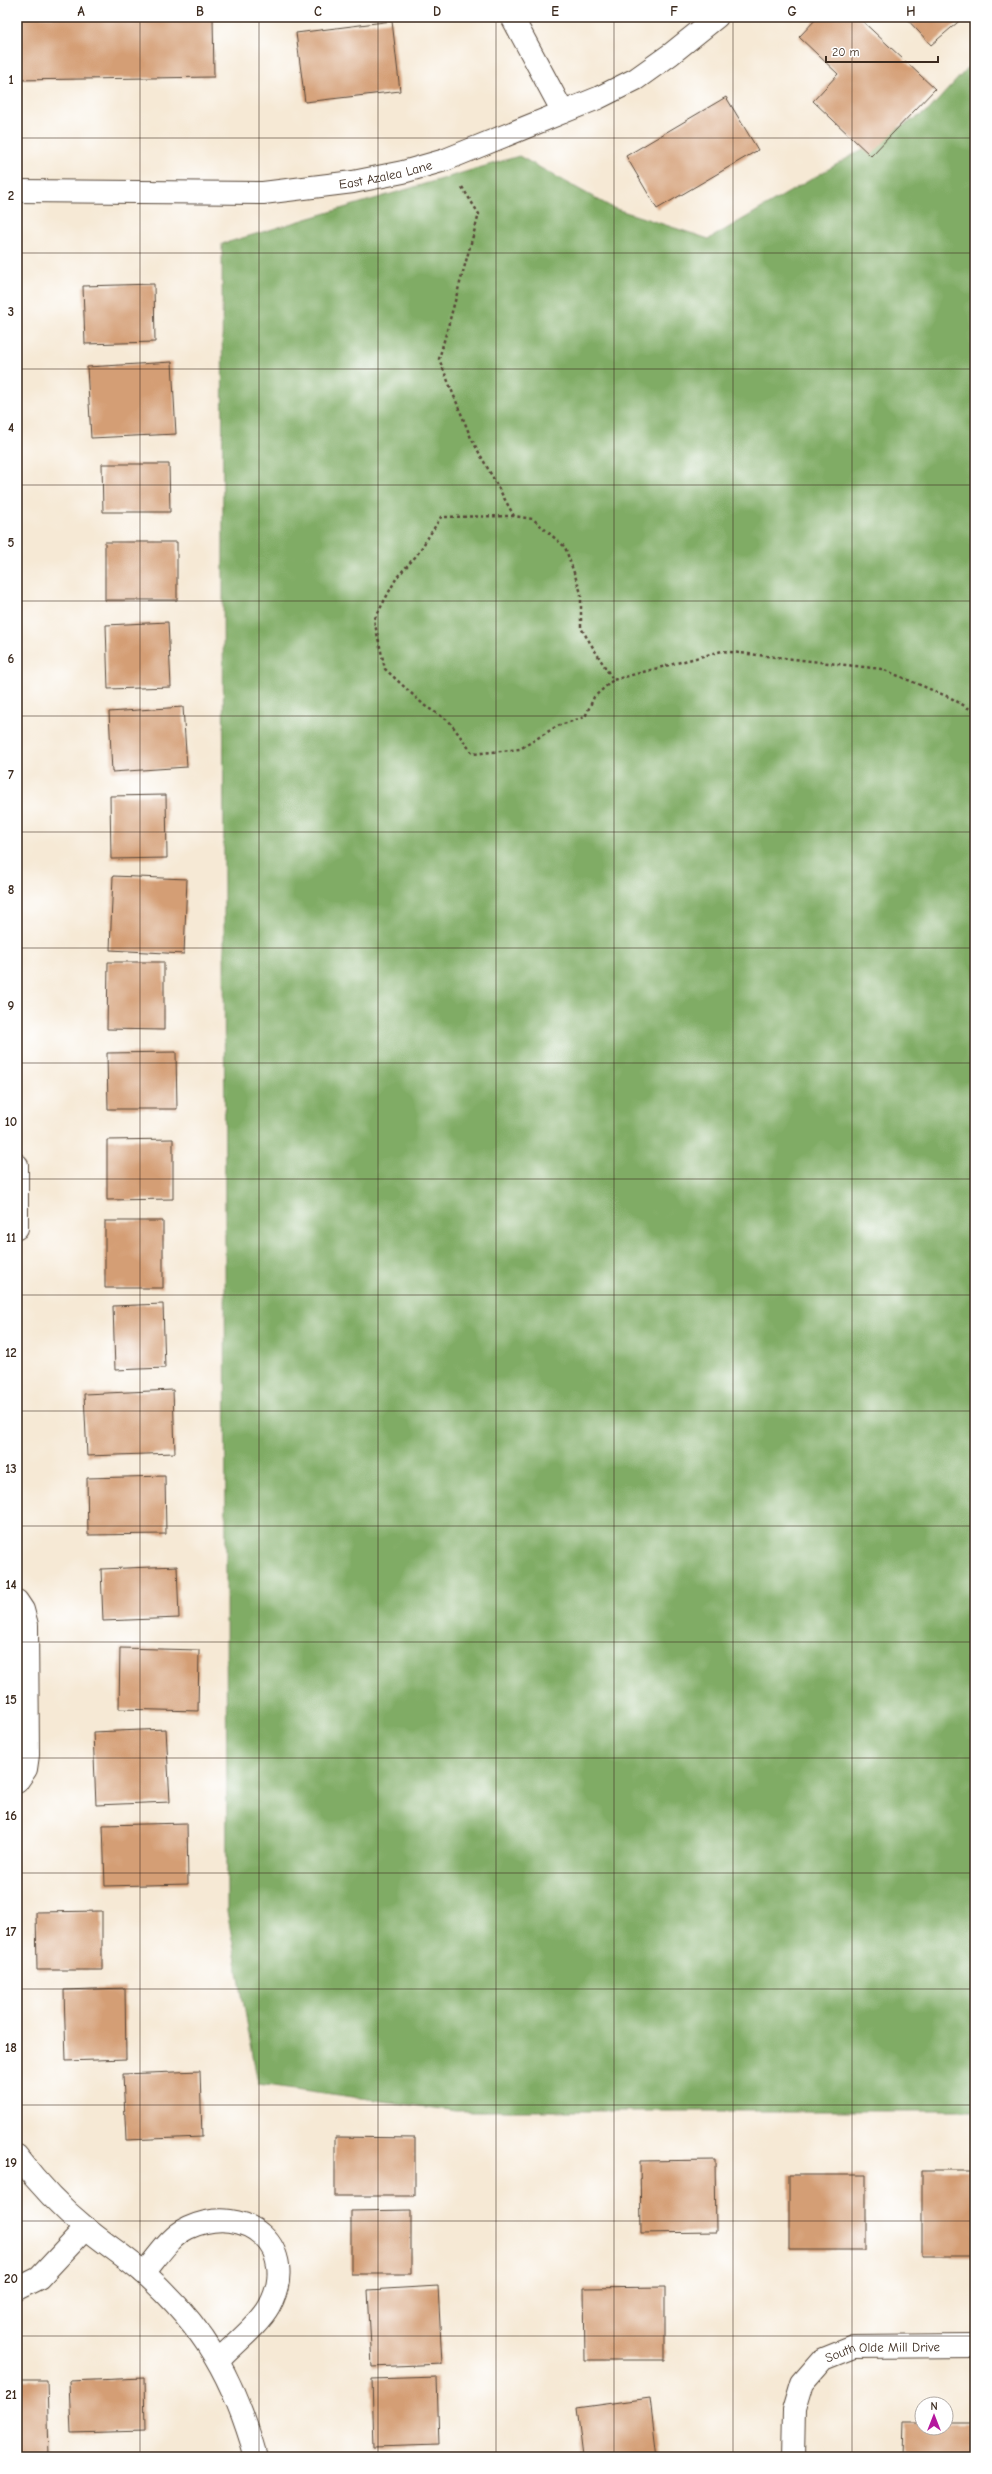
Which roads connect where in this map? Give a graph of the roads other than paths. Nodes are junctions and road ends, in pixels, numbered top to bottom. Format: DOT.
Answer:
graph roads {
  1 [pos="512,17"];
  2 [pos="717,17"];
  3 [pos="563,112"];
  4 [pos="17,191"];
  5 [pos="17,1165"];
  6 [pos="17,1228"];
  7 [pos="17,1601"];
  8 [pos="17,1782"];
  9 [pos="17,2156"];
  10 [pos="86,2228"];
  11 [pos="144,2273"];
  12 [pos="17,2289"];
  13 [pos="975,2346"];
  14 [pos="219,2360"];
  15 [pos="256,2457"];
  16 [pos="793,2457"];
  1 -- 3 [label="street"];
  2 -- 3 [label="street, East Azalea Lane"];
  3 -- 4 [label="street, East Azalea Lane"];
  5 -- 6 [label="street"];
  7 -- 8 [label="street"];
  9 -- 10 [label="street"];
  10 -- 11 [label="street"];
  10 -- 12 [label="street"];
  11 -- 14 [label="street"];
  11 -- 14 [label="street"];
  13 -- 16 [label="street, South Olde Mill Drive"];
  14 -- 15 [label="street"];
}
